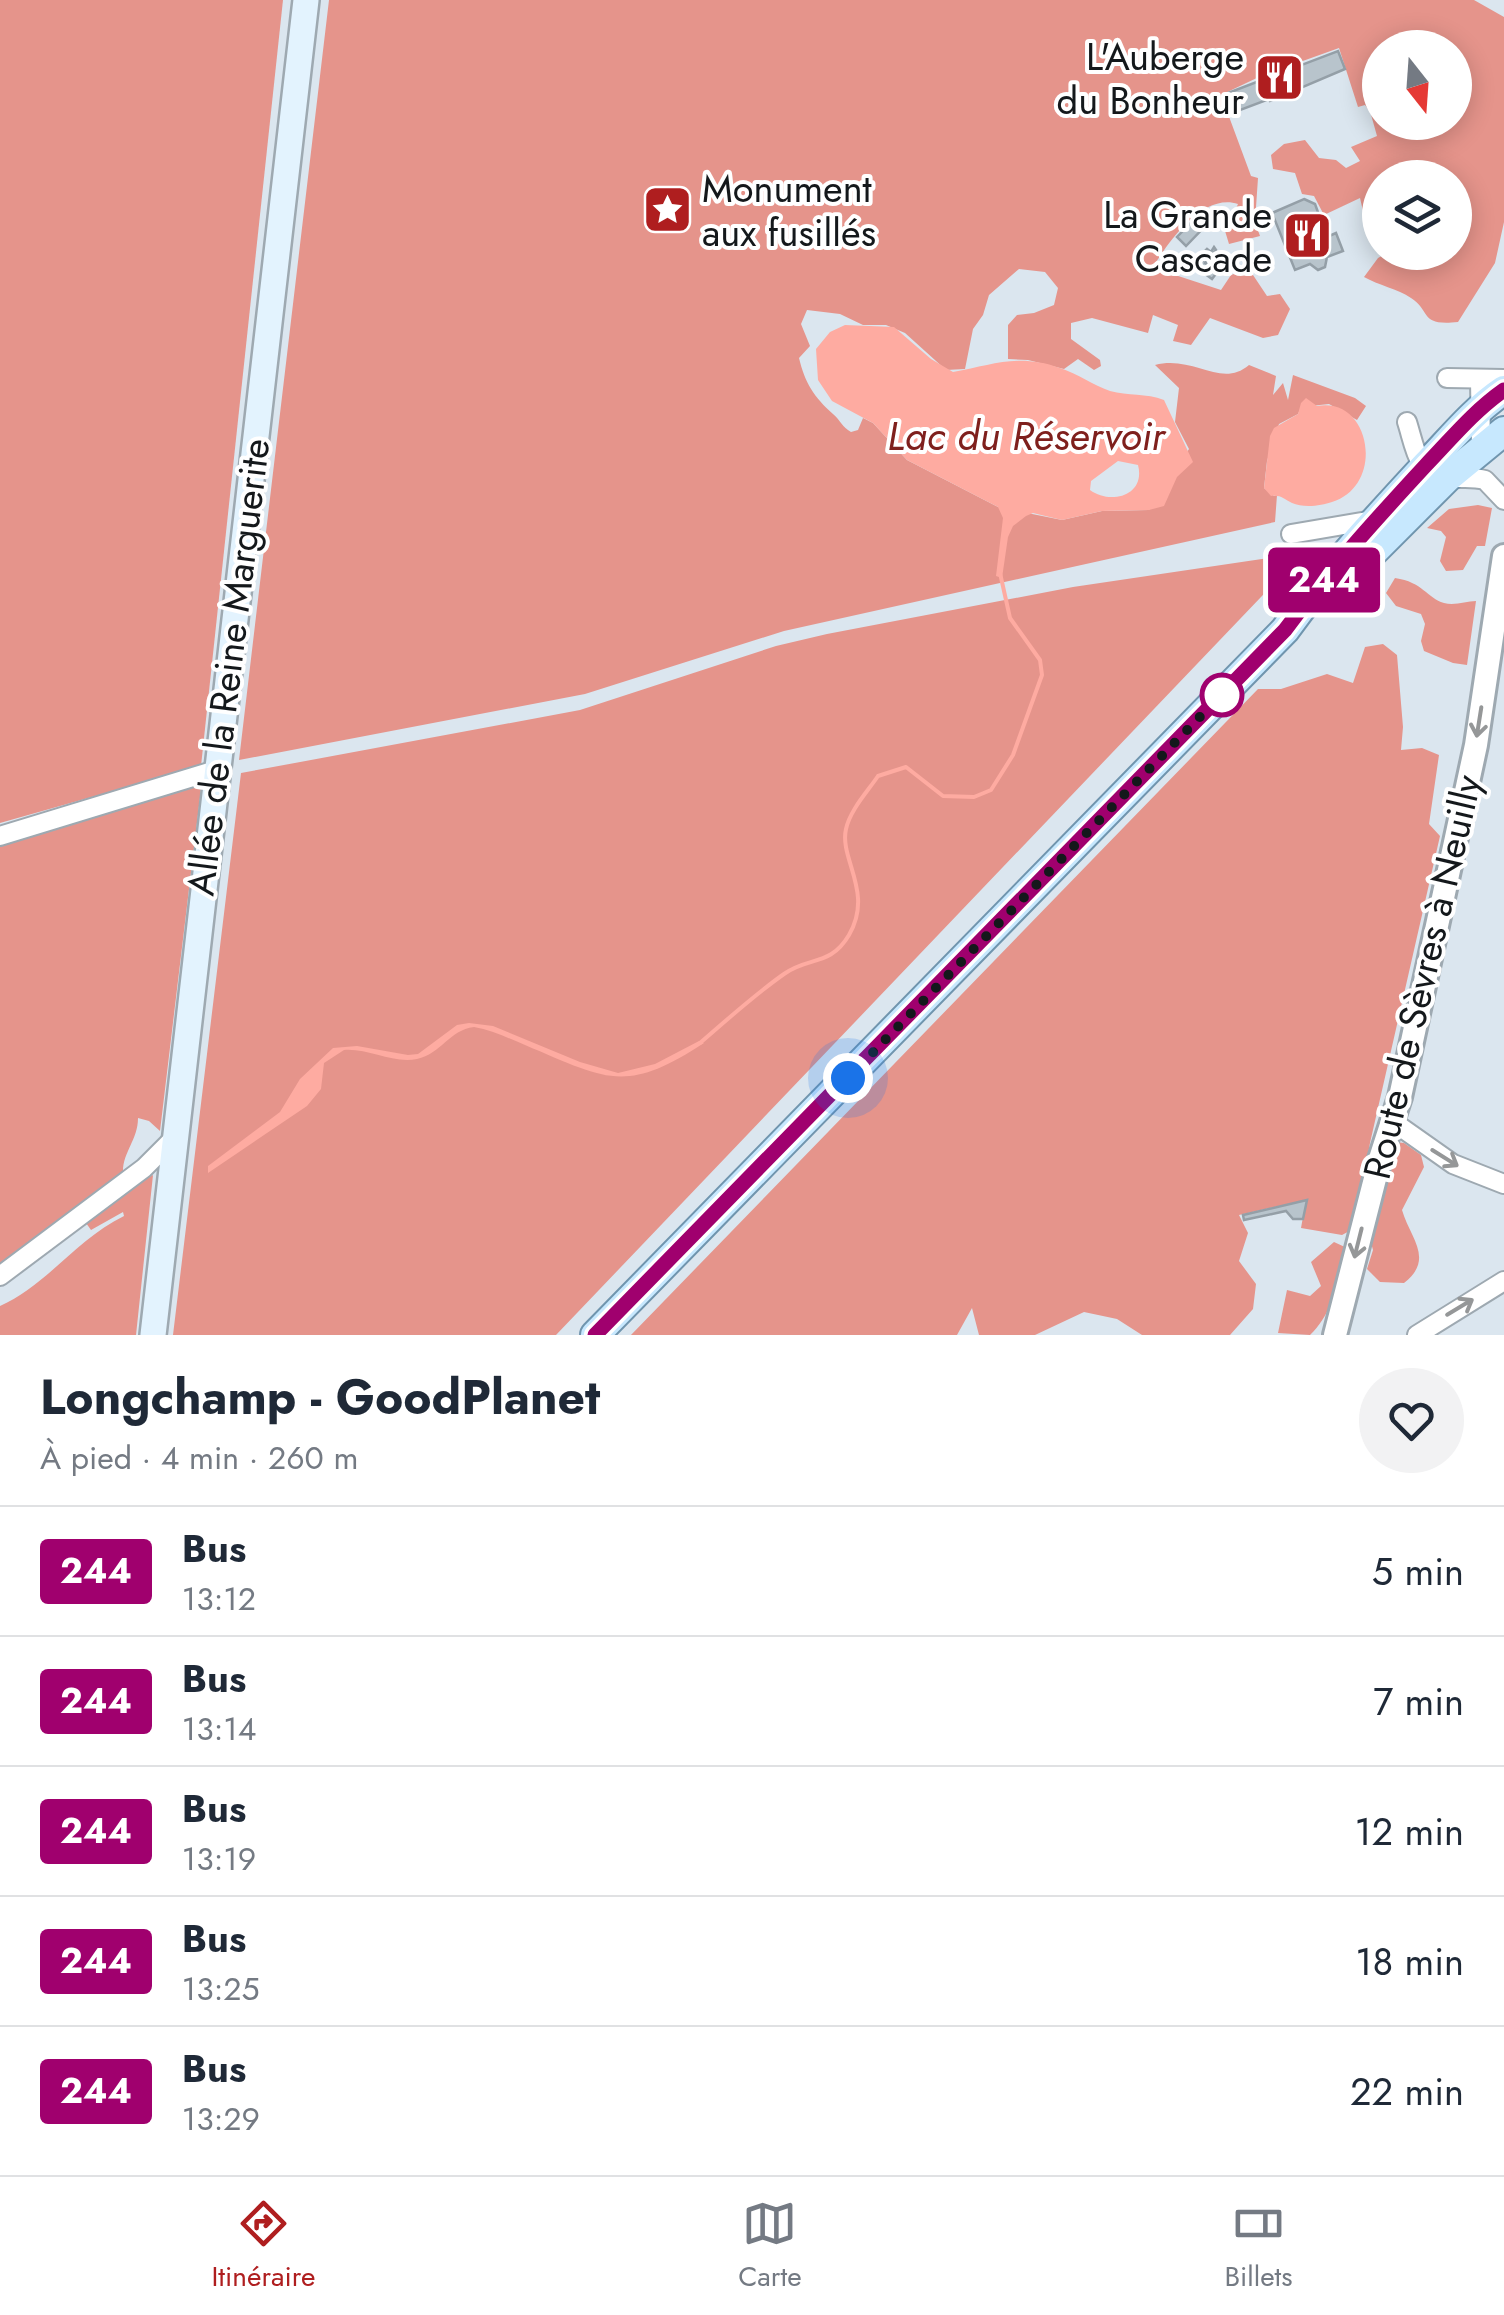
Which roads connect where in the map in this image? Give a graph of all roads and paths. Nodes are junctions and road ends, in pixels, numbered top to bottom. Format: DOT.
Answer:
graph roads {
  1 [pos="306,0"];
  2 [pos="1447,378"];
  3 [pos="1504,380"];
  4 [pos="1489,392"];
  5 [pos="1407,422"];
  6 [pos="1492,440"];
  7 [pos="1435,473"];
  8 [pos="1504,500"];
  9 [pos="1379,519"];
  10 [pos="1291,534"];
  11 [pos="1504,556"];
  12 [pos="1285,630"];
  13 [pos="216,770"];
  14 [pos="0,836"];
  15 [pos="1392,1121"];
  16 [pos="174,1138"];
  17 [pos="1504,1184"];
  18 [pos="0,1276"];
  19 [pos="1504,1281"];
  20 [pos="153,1335"];
  21 [pos="595,1335"];
  22 [pos="1335,1335"];
  23 [pos="1417,1335"];
  1 -- 13 [label="main road, Allée de la Reine Marguerite"];
  2 -- 4 [label="street"];
  3 -- 4 [label="street"];
  4 -- 6 [label="street"];
  4 -- 7 [label="main road"];
  5 -- 7 [label="street"];
  6 -- 7 [label="main road"];
  7 -- 8 [label="street"];
  7 -- 9 [label="main road"];
  7 -- 12 [label="main road"];
  9 -- 10 [label="street"];
  9 -- 12 [label="main road"];
  11 -- 15 [label="street, Route de Sèvres à Neuilly, one-way"];
  12 -- 21 [label="main road"];
  13 -- 14 [label="street"];
  13 -- 16 [label="main road, Allée de la Reine Marguerite"];
  15 -- 17 [label="street, one-way"];
  15 -- 22 [label="street, Route de Sèvres à Neuilly, one-way"];
  16 -- 18 [label="street"];
  16 -- 20 [label="main road, Allée de la Reine Marguerite"];
  23 -- 19 [label="street, one-way"];
}
